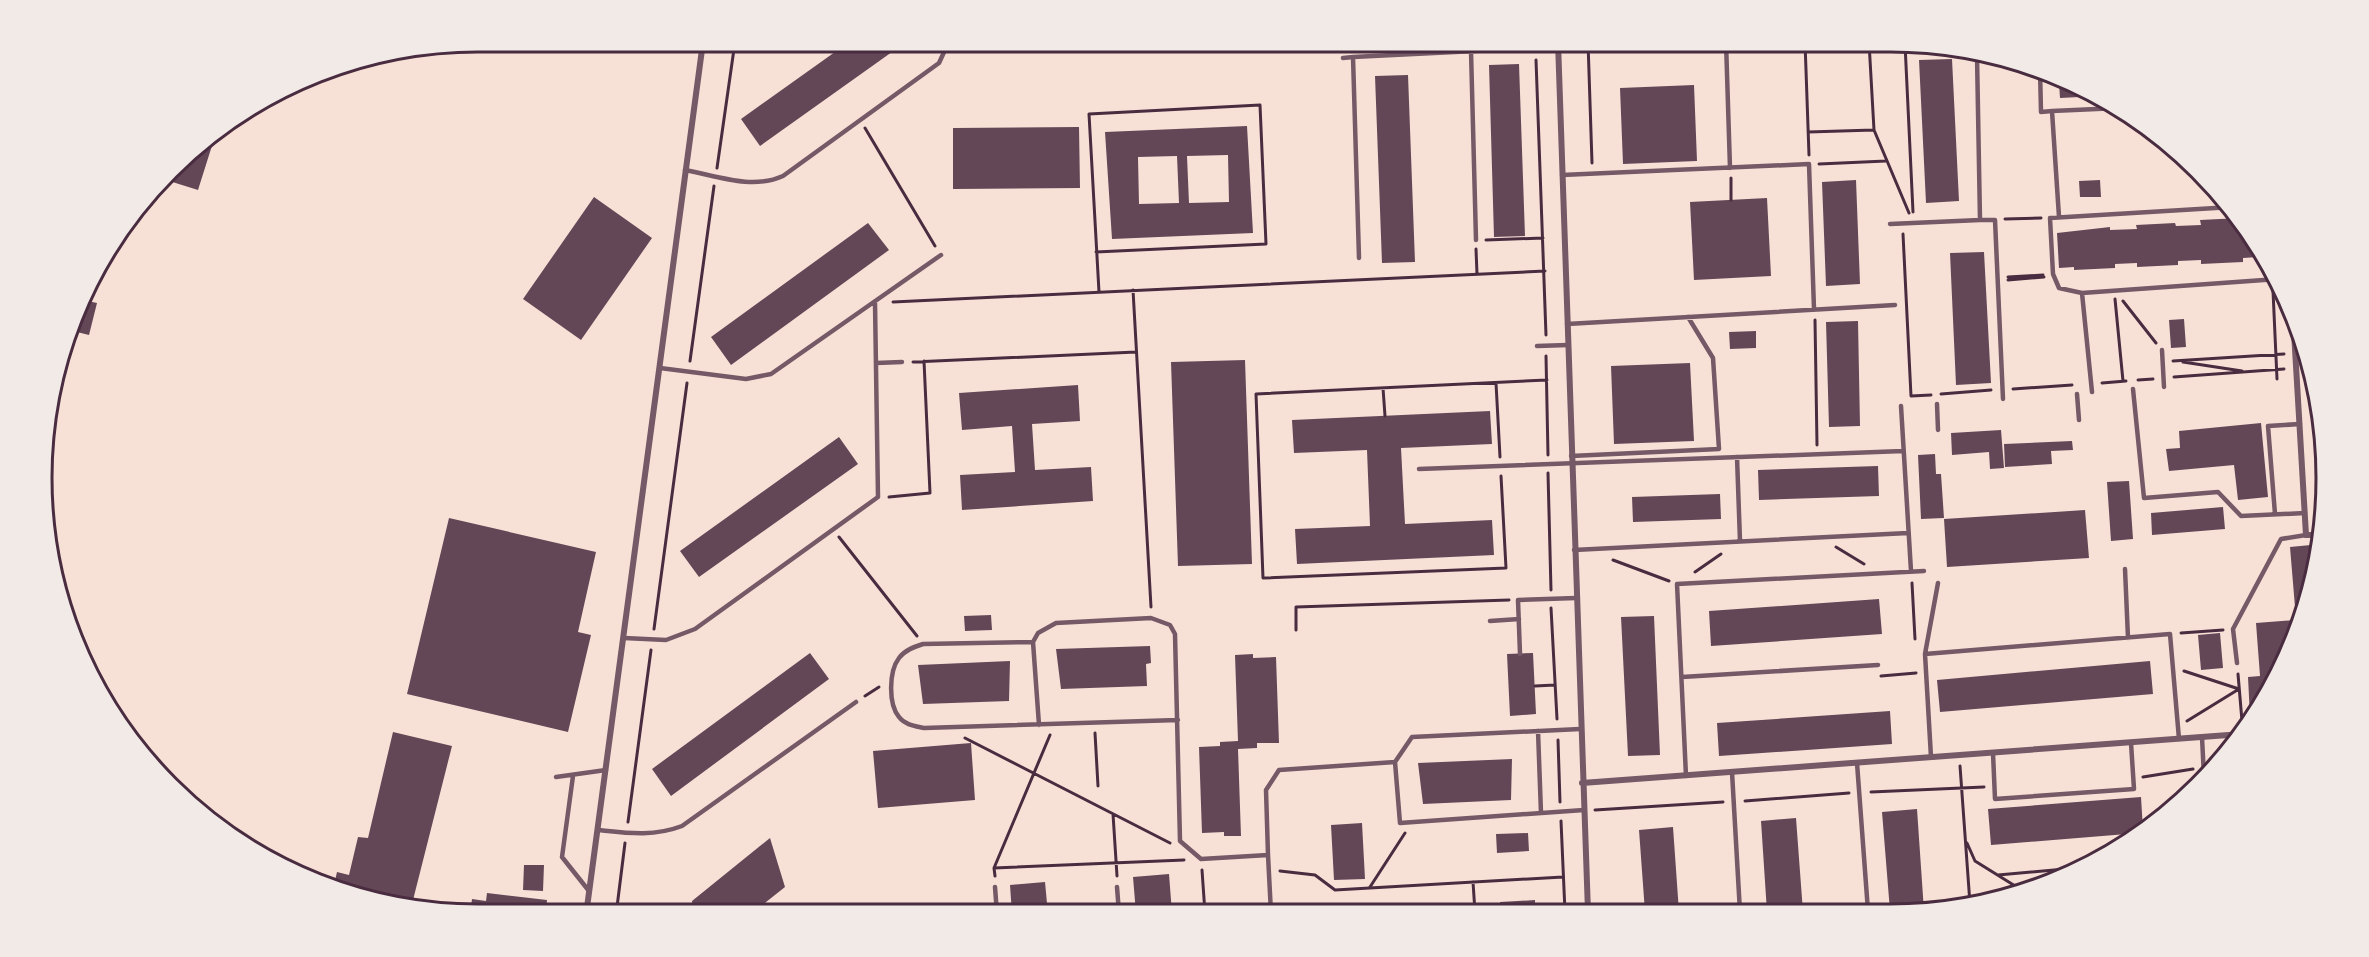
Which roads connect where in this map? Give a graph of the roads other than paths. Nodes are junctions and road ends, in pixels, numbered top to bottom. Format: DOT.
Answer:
graph roads {
  1 [pos="702,52"];
  2 [pos="944,52"];
  3 [pos="1451,52"];
  4 [pos="1471,52"];
  5 [pos="1558,52"];
  6 [pos="1726,52"];
  7 [pos="1353,57"];
  8 [pos="1343,58"];
  9 [pos="1977,62"];
  10 [pos="2040,80"];
  11 [pos="2102,109"];
  12 [pos="2052,111"];
  13 [pos="1730,168"];
  14 [pos="685,170"];
  15 [pos="1562,175"];
  16 [pos="2219,208"];
  17 [pos="2060,218"];
  18 [pos="1980,220"];
  19 [pos="1890,224"];
  20 [pos="1476,240"];
  21 [pos="941,255"];
  22 [pos="1359,258"];
  23 [pos="2267,280"];
  24 [pos="2082,293"];
  25 [pos="875,303"];
  26 [pos="1894,304"];
  27 [pos="1814,309"];
  28 [pos="1688,317"];
  29 [pos="1567,324"];
  30 [pos="1568,345"];
  31 [pos="1538,346"];
  32 [pos="2296,347"];
  33 [pos="2162,351"];
  34 [pos="902,362"];
  35 [pos="876,363"];
  36 [pos="660,368"];
  37 [pos="2164,387"];
  38 [pos="2133,389"];
  39 [pos="2091,392"];
  40 [pos="2077,394"];
  41 [pos="2003,399"];
  42 [pos="1937,404"];
  43 [pos="1901,406"];
  44 [pos="2079,420"];
  45 [pos="2300,424"];
  46 [pos="1938,430"];
  47 [pos="1903,451"];
  48 [pos="1571,456"];
  49 [pos="1737,458"];
  50 [pos="1572,464"];
  51 [pos="1419,470"];
  52 [pos="2305,513"];
  53 [pos="2275,514"];
  54 [pos="1908,533"];
  55 [pos="2306,535"];
  56 [pos="2313,535"];
  57 [pos="1740,541"];
  58 [pos="1574,549"];
  59 [pos="2125,569"];
  60 [pos="1911,572"];
  61 [pos="1924,572"];
  62 [pos="1938,583"];
  63 [pos="1576,598"];
  64 [pos="1519,619"];
  65 [pos="1490,621"];
  66 [pos="624,638"];
  67 [pos="2128,638"];
  68 [pos="1033,642"];
  69 [pos="1520,654"];
  70 [pos="1925,654"];
  71 [pos="2237,663"];
  72 [pos="1878,665"];
  73 [pos="1682,677"];
  74 [pos="856,702"];
  75 [pos="1178,720"];
  76 [pos="1039,724"];
  77 [pos="1580,729"];
  78 [pos="1538,731"];
  79 [pos="2230,735"];
  80 [pos="2202,737"];
  81 [pos="2179,739"];
  82 [pos="2131,742"];
  83 [pos="1993,753"];
  84 [pos="1931,757"];
  85 [pos="1395,762"];
  86 [pos="1857,763"];
  87 [pos="2204,767"];
  88 [pos="606,770"];
  89 [pos="1732,772"];
  90 [pos="573,776"];
  91 [pos="1686,776"];
  92 [pos="556,777"];
  93 [pos="1582,783"];
  94 [pos="1584,810"];
  95 [pos="1541,813"];
  96 [pos="598,830"];
  97 [pos="1268,855"];
  98 [pos="995,887"];
  99 [pos="1117,887"];
  100 [pos="589,891"];
  101 [pos="587,904"];
  102 [pos="996,904"];
  103 [pos="1118,904"];
  104 [pos="1271,904"];
  105 [pos="1588,904"];
  106 [pos="1740,904"];
  107 [pos="1867,904"];
  1 -- 14 [label="street"];
  2 -- 14 [label="lane"];
  3 -- 7 [label="lane"];
  4 -- 20 [label="lane"];
  5 -- 15 [label="street"];
  6 -- 13 [label="lane"];
  7 -- 8 [label="lane"];
  7 -- 22 [label="lane"];
  9 -- 18 [label="lane"];
  10 -- 12 [label="lane"];
  11 -- 12 [label="lane"];
  12 -- 17 [label="lane"];
  13 -- 15 [label="lane"];
  13 -- 27 [label="lane"];
  14 -- 36 [label="street"];
  15 -- 29 [label="street"];
  16 -- 17 [label="lane"];
  17 -- 24 [label="lane"];
  18 -- 19 [label="lane"];
  18 -- 41 [label="lane"];
  21 -- 25 [label="lane"];
  23 -- 24 [label="lane"];
  24 -- 39 [label="lane"];
  25 -- 35 [label="lane"];
  25 -- 36 [label="lane"];
  26 -- 27 [label="lane"];
  27 -- 28 [label="lane"];
  28 -- 29 [label="lane"];
  28 -- 48 [label="lane"];
  29 -- 30 [label="street"];
  30 -- 31 [label="lane"];
  30 -- 48 [label="street"];
  32 -- 45 [label="street"];
  33 -- 37 [label="lane"];
  34 -- 35 [label="lane"];
  35 -- 66 [label="lane"];
  36 -- 66 [label="street"];
  38 -- 53 [label="lane"];
  40 -- 44 [label="lane"];
  42 -- 46 [label="lane"];
  43 -- 47 [label="lane"];
  45 -- 52 [label="street"];
  45 -- 53 [label="lane"];
  47 -- 49 [label="lane"];
  47 -- 54 [label="lane"];
  48 -- 50 [label="street"];
  49 -- 50 [label="lane"];
  49 -- 57 [label="lane"];
  50 -- 51 [label="lane"];
  50 -- 58 [label="street"];
  52 -- 53 [label="lane"];
  52 -- 55 [label="street"];
  54 -- 57 [label="lane"];
  54 -- 60 [label="lane"];
  55 -- 56 [label="street"];
  55 -- 71 [label="lane"];
  57 -- 58 [label="lane"];
  58 -- 63 [label="street"];
  59 -- 67 [label="lane"];
  60 -- 61 [label="lane"];
  60 -- 73 [label="lane"];
  62 -- 70 [label="lane"];
  63 -- 64 [label="lane"];
  63 -- 77 [label="street"];
  64 -- 65 [label="lane"];
  64 -- 69 [label="lane"];
  66 -- 88 [label="street"];
  67 -- 70 [label="lane"];
  67 -- 81 [label="lane"];
  68 -- 75 [label="lane"];
  68 -- 76 [label="lane"];
  68 -- 76 [label="lane"];
  70 -- 84 [label="lane"];
  72 -- 73 [label="lane"];
  73 -- 91 [label="lane"];
  74 -- 96 [label="lane"];
  75 -- 76 [label="lane"];
  75 -- 97 [label="lane"];
  77 -- 78 [label="lane"];
  77 -- 93 [label="street"];
  78 -- 85 [label="lane"];
  78 -- 95 [label="lane"];
  79 -- 80 [label="street"];
  80 -- 81 [label="street"];
  80 -- 87 [label="lane"];
  81 -- 82 [label="street"];
  82 -- 83 [label="street"];
  82 -- 83 [label="lane"];
  83 -- 84 [label="street"];
  84 -- 86 [label="street"];
  85 -- 95 [label="lane"];
  85 -- 97 [label="lane"];
  86 -- 89 [label="street"];
  86 -- 107 [label="lane"];
  88 -- 90 [label="lane"];
  88 -- 96 [label="street"];
  89 -- 91 [label="street"];
  89 -- 106 [label="lane"];
  90 -- 92 [label="lane"];
  90 -- 100 [label="lane"];
  91 -- 93 [label="street"];
  93 -- 94 [label="street"];
  94 -- 95 [label="lane"];
  94 -- 105 [label="street"];
  96 -- 100 [label="street"];
  97 -- 104 [label="lane"];
  98 -- 102 [label="lane"];
  99 -- 103 [label="lane"];
  100 -- 101 [label="street"];
}
